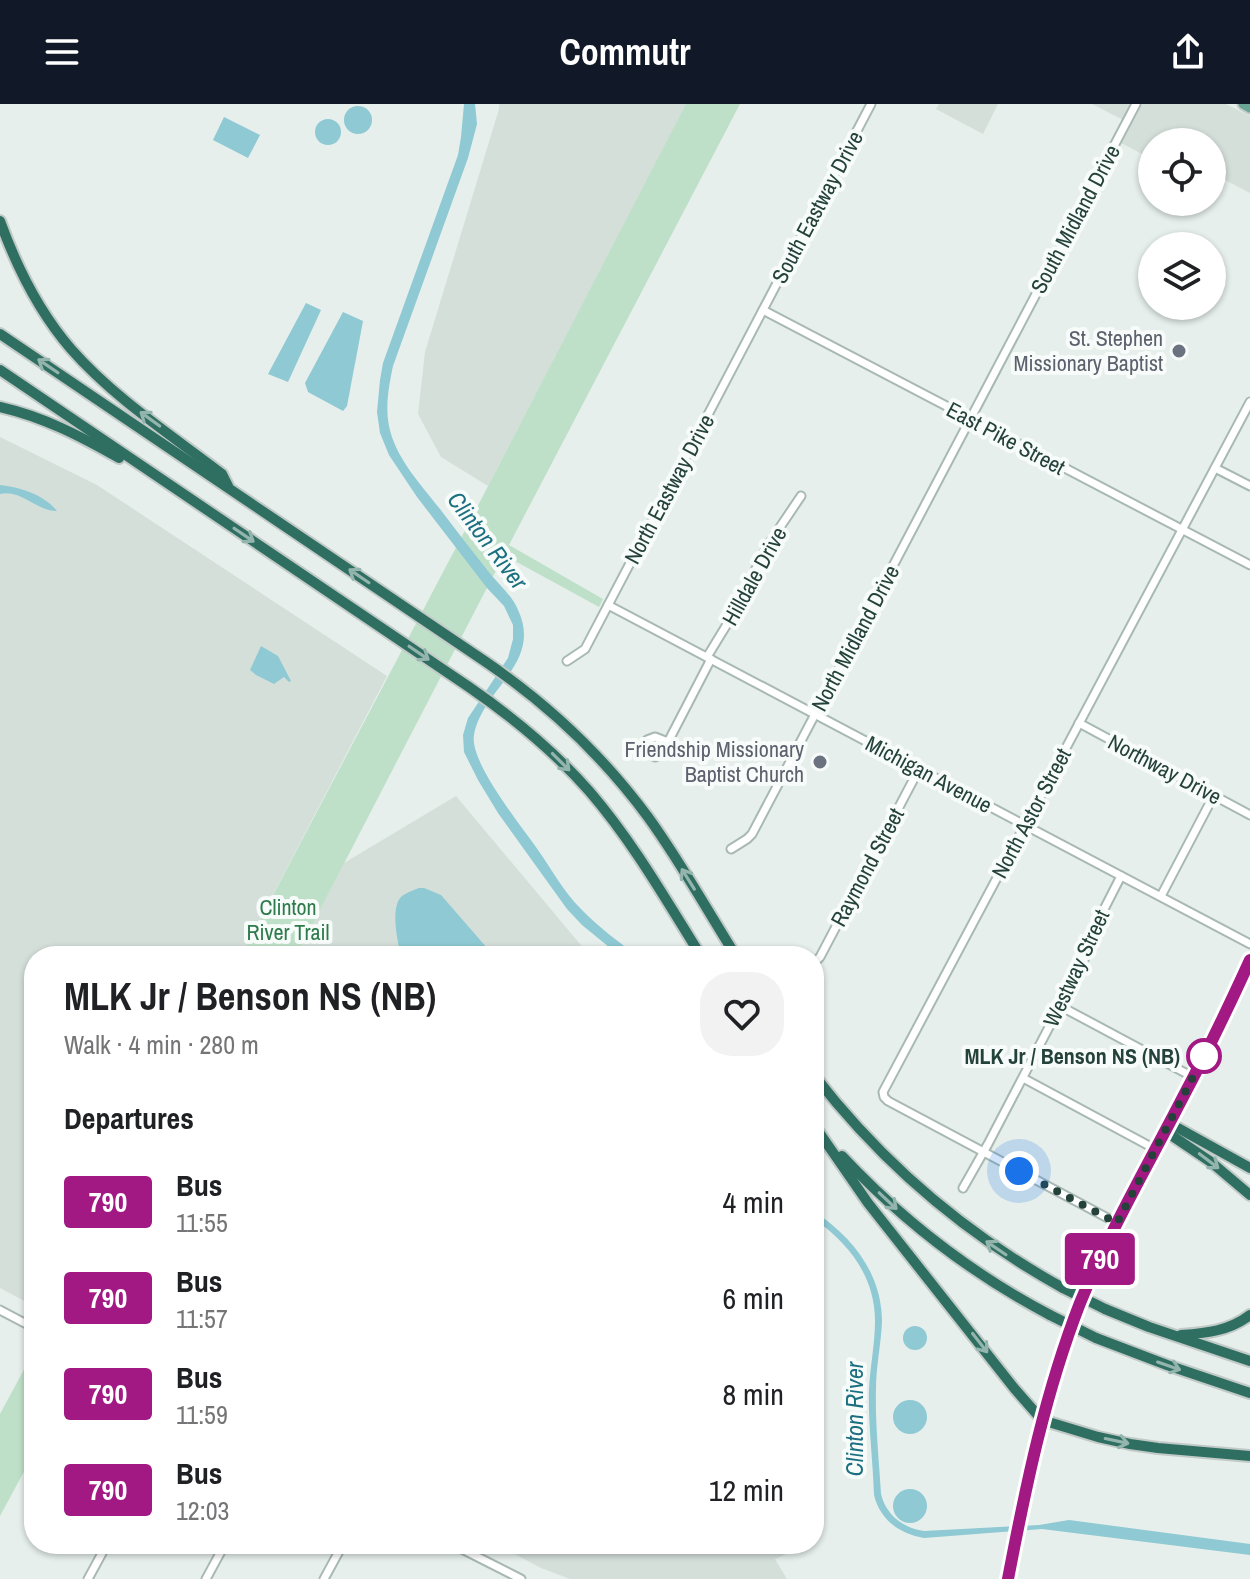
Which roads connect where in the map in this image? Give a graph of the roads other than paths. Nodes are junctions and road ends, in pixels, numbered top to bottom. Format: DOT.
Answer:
graph roads {
  1 [pos="871,104"];
  2 [pos="1136,104"];
  3 [pos="1243,104"];
  4 [pos="1250,108"];
  5 [pos="0,221"];
  6 [pos="763,310"];
  7 [pos="0,334"];
  8 [pos="0,370"];
  9 [pos="1250,402"];
  10 [pos="0,407"];
  11 [pos="970,419"];
  12 [pos="1215,468"];
  13 [pos="1250,486"];
  14 [pos="228,488"];
  15 [pos="179,491"];
  16 [pos="801,496"];
  17 [pos="1182,531"];
  18 [pos="1250,565"];
  19 [pos="608,605"];
  20 [pos="709,658"];
  21 [pos="567,661"];
  22 [pos="815,714"];
  23 [pos="1079,723"];
  24 [pos="668,742"];
  25 [pos="919,769"];
  26 [pos="1214,795"];
  27 [pos="1250,815"];
  28 [pos="1025,825"];
  29 [pos="731,849"];
  30 [pos="1121,876"];
  31 [pos="1161,896"];
  32 [pos="1250,944"];
  33 [pos="695,946"];
  34 [pos="730,946"];
  35 [pos="824,949"];
  36 [pos="1250,960"];
  37 [pos="1060,1006"];
  38 [pos="1193,1077"];
  39 [pos="1023,1078"];
  40 [pos="824,1087"];
  41 [pos="1167,1127"];
  42 [pos="824,1136"];
  43 [pos="824,1139"];
  44 [pos="1155,1149"];
  45 [pos="983,1151"];
  46 [pos="1250,1168"];
  47 [pos="963,1188"];
  48 [pos="1250,1195"];
  49 [pos="1117,1223"];
  50 [pos="0,1310"];
  51 [pos="1250,1315"];
  52 [pos="24,1323"];
  53 [pos="1175,1336"];
  54 [pos="1250,1361"];
  55 [pos="1250,1393"];
  56 [pos="1042,1420"];
  57 [pos="1250,1456"];
  58 [pos="102,1554"];
  59 [pos="220,1554"];
  60 [pos="338,1554"];
  61 [pos="470,1554"];
  62 [pos="508,1576"];
  63 [pos="88,1579"];
  64 [pos="206,1579"];
  65 [pos="324,1579"];
  66 [pos="521,1579"];
  67 [pos="1008,1579"];
  1 -- 6 [label="street, South Eastway Drive"];
  2 -- 11 [label="street, South Midland Drive"];
  3 -- 4 [label="main road"];
  14 -- 5 [label="highway, one-way"];
  6 -- 11 [label="street, East Pike Street"];
  6 -- 19 [label="street, North Eastway Drive"];
  14 -- 7 [label="highway, one-way"];
  8 -- 15 [label="highway"];
  9 -- 12 [label="street, North Astor Street"];
  10 -- 15 [label="highway"];
  11 -- 17 [label="street, East Pike Street"];
  11 -- 22 [label="street, North Midland Drive"];
  12 -- 13 [label="street"];
  12 -- 17 [label="street, North Astor Street"];
  34 -- 14 [label="highway, one-way"];
  15 -- 33 [label="highway, one-way"];
  16 -- 20 [label="street, Hilldale Drive"];
  17 -- 18 [label="street, East Pike Street"];
  17 -- 23 [label="street, North Astor Street"];
  19 -- 20 [label="street, Michigan Avenue"];
  19 -- 21 [label="street, North Eastway Drive"];
  20 -- 22 [label="street, Michigan Avenue"];
  20 -- 24 [label="street, Hilldale Drive"];
  22 -- 25 [label="street, Michigan Avenue"];
  22 -- 29 [label="street, North Midland Drive"];
  23 -- 26 [label="street, Northway Drive"];
  23 -- 28 [label="street, North Astor Street"];
  25 -- 28 [label="street, Michigan Avenue"];
  25 -- 35 [label="street, Raymond Street"];
  26 -- 27 [label="street, Northway Drive"];
  26 -- 31 [label="street"];
  28 -- 30 [label="street, Michigan Avenue"];
  28 -- 45 [label="street, North Astor Street"];
  30 -- 31 [label="street, Michigan Avenue"];
  30 -- 37 [label="street, Westway Street"];
  31 -- 32 [label="street, Michigan Avenue"];
  36 -- 38 [label="main road"];
  37 -- 38 [label="street"];
  37 -- 39 [label="street, Westway Street"];
  38 -- 41 [label="main road"];
  39 -- 44 [label="street"];
  39 -- 45 [label="street, Westway Street"];
  53 -- 40 [label="highway, one-way, bridge"];
  41 -- 44 [label="main road"];
  41 -- 46 [label="highway"];
  41 -- 48 [label="highway, one-way"];
  42 -- 55 [label="highway, one-way, bridge"];
  43 -- 56 [label="highway, one-way"];
  44 -- 49 [label="main road"];
  45 -- 47 [label="street, Westway Street"];
  45 -- 49 [label="street"];
  49 -- 56 [label="main road"];
  50 -- 52 [label="street"];
  51 -- 53 [label="highway"];
  53 -- 54 [label="highway"];
  56 -- 57 [label="highway, one-way"];
  56 -- 67 [label="main road"];
  58 -- 63 [label="street"];
  59 -- 64 [label="street"];
  60 -- 65 [label="street"];
  61 -- 62 [label="street"];
  62 -- 66 [label="street"];
}
